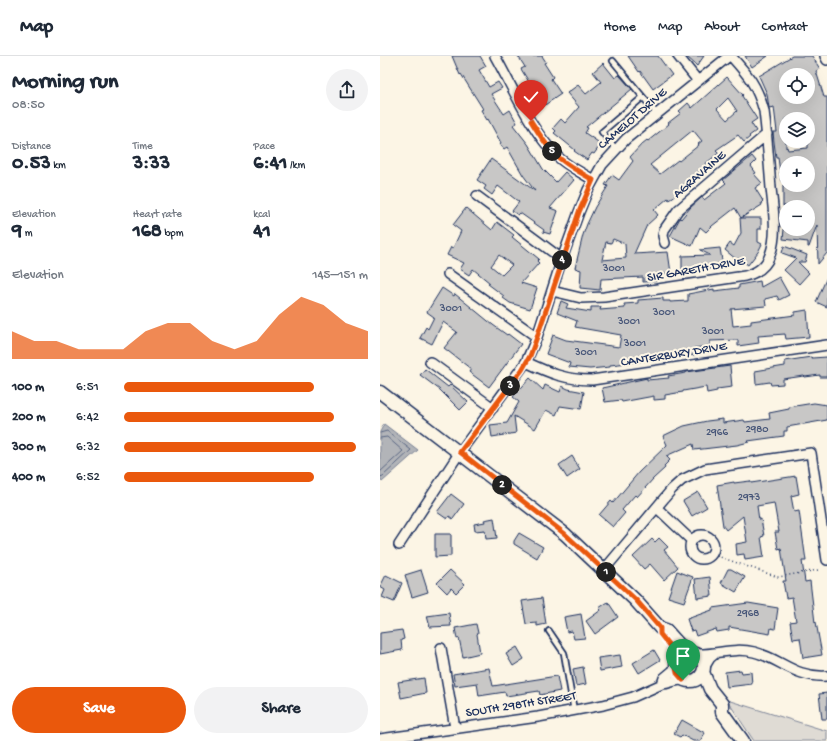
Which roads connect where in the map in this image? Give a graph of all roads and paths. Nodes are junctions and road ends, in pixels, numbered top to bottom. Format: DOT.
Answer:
graph roads {
  1 [pos="495,56"];
  2 [pos="678,56"];
  3 [pos="730,56"];
  4 [pos="825,56"];
  5 [pos="827,60"];
  6 [pos="614,62"];
  7 [pos="698,81"];
  8 [pos="643,97"];
  9 [pos="658,114"];
  10 [pos="766,134"];
  11 [pos="616,149"];
  12 [pos="593,180"];
  13 [pos="476,196"];
  14 [pos="665,243"];
  15 [pos="562,259"];
  16 [pos="448,274"];
  17 [pos="552,291"];
  18 [pos="537,337"];
  19 [pos="827,345"];
  20 [pos="430,362"];
  21 [pos="526,362"];
  22 [pos="380,392"];
  23 [pos="493,408"];
  24 [pos="460,452"];
  25 [pos="657,508"];
  26 [pos="692,540"];
  27 [pos="399,545"];
  28 [pos="717,556"];
  29 [pos="827,560"];
  30 [pos="604,570"];
  31 [pos="818,570"];
  32 [pos="660,628"];
  33 [pos="549,631"];
  34 [pos="441,648"];
  35 [pos="716,653"];
  36 [pos="694,654"];
  37 [pos="676,666"];
  38 [pos="704,670"];
  39 [pos="827,676"];
  40 [pos="686,680"];
  41 [pos="662,684"];
  42 [pos="574,710"];
  43 [pos="722,712"];
  44 [pos="455,728"];
  45 [pos="380,739"];
  46 [pos="742,741"];
  1 -- 12 [label="street"];
  2 -- 7 [label="street"];
  3 -- 7 [label="street, CAMELOT DRIVE"];
  3 -- 10 [label="street, SIR GARETH DRIVE"];
  4 -- 5 [label="street"];
  6 -- 8 [label="lane"];
  7 -- 9 [label="street, CAMELOT DRIVE"];
  8 -- 9 [label="lane"];
  8 -- 11 [label="lane"];
  9 -- 11 [label="street, CAMELOT DRIVE"];
  10 -- 14 [label="street, AGRAVAINE"];
  10 -- 17 [label="street, SIR GARETH DRIVE"];
  11 -- 12 [label="street, CAMELOT DRIVE"];
  12 -- 15 [label="street, CAMELOT DRIVE"];
  13 -- 15 [label="street"];
  15 -- 17 [label="street, CAMELOT DRIVE"];
  16 -- 18 [label="street"];
  17 -- 18 [label="street, CAMELOT DRIVE"];
  18 -- 21 [label="street, CAMELOT DRIVE"];
  19 -- 21 [label="street, CANTERBURY DRIVE"];
  20 -- 23 [label="street"];
  21 -- 23 [label="street, CAMELOT DRIVE"];
  22 -- 24 [label="main road"];
  23 -- 24 [label="street, CAMELOT DRIVE"];
  24 -- 27 [label="street, CAMELOT DRIVE"];
  24 -- 30 [label="main road"];
  25 -- 26 [label="street"];
  25 -- 29 [label="street"];
  25 -- 30 [label="street"];
  28 -- 31 [label="path"];
  30 -- 32 [label="main road"];
  32 -- 36 [label="main road"];
  32 -- 37 [label="main road"];
  33 -- 42 [label="lane"];
  34 -- 44 [label="street"];
  35 -- 36 [label="street"];
  35 -- 38 [label="street"];
  35 -- 39 [label="street"];
  36 -- 37 [label="main road"];
  36 -- 38 [label="main road"];
  37 -- 40 [label="main road"];
  37 -- 41 [label="street, SOUTH 298TH STREET"];
  38 -- 40 [label="main road"];
  38 -- 43 [label="main road"];
  40 -- 41 [label="street, SOUTH 298TH STREET"];
  40 -- 43 [label="main road"];
  41 -- 42 [label="street, SOUTH 298TH STREET"];
  42 -- 44 [label="street, SOUTH 298TH STREET"];
  43 -- 46 [label="main road"];
  44 -- 45 [label="street, SOUTH 298TH STREET"];
}
